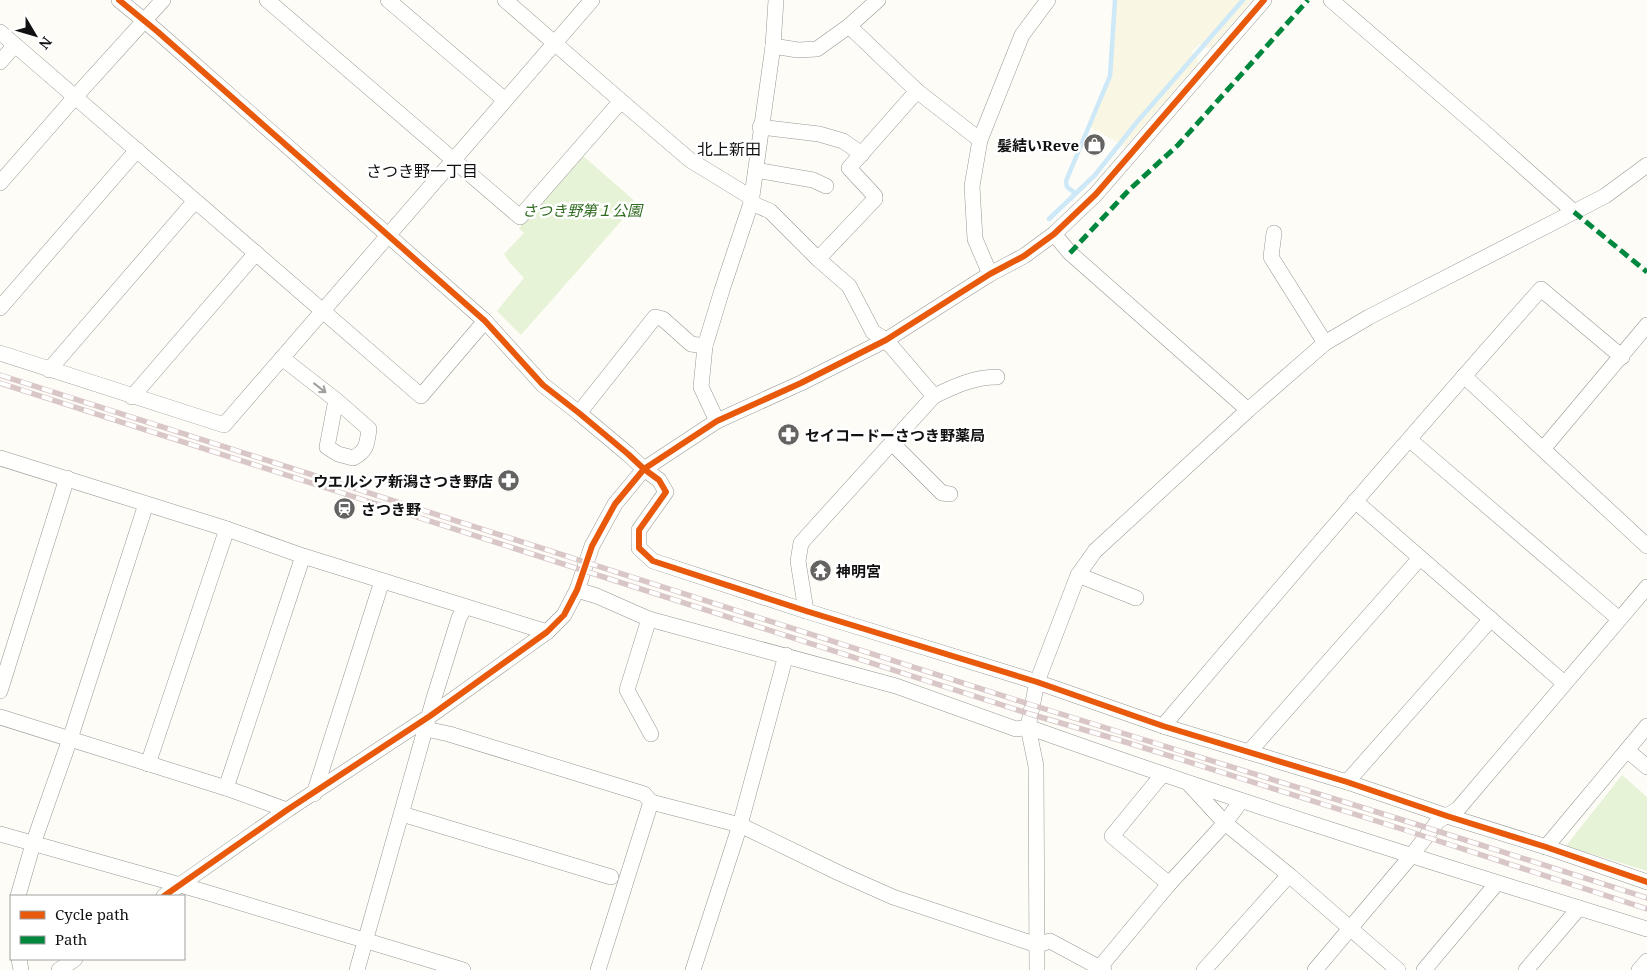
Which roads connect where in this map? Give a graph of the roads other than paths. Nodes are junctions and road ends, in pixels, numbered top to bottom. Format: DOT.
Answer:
graph roads {
  1 [pos="119,0"];
  2 [pos="163,0"];
  3 [pos="267,0"];
  4 [pos="388,0"];
  5 [pos="505,0"];
  6 [pos="592,0"];
  7 [pos="776,0"];
  8 [pos="878,0"];
  9 [pos="1048,0"];
  10 [pos="1264,0"];
  11 [pos="1331,0"];
  12 [pos="144,21"];
  13 [pos="849,26"];
  14 [pos="0,32"];
  15 [pos="554,43"];
  16 [pos="15,45"];
  17 [pos="773,46"];
  18 [pos="0,62"];
  19 [pos="917,91"];
  20 [pos="75,97"];
  21 [pos="505,100"];
  22 [pos="621,100"];
  23 [pos="760,127"];
  24 [pos="980,140"];
  25 [pos="137,150"];
  26 [pos="862,154"];
  27 [pos="454,160"];
  28 [pos="1647,164"];
  29 [pos="756,170"];
  30 [pos="0,184"];
  31 [pos="826,186"];
  32 [pos="751,200"];
  33 [pos="195,201"];
  34 [pos="1574,212"];
  35 [pos="1054,234"];
  36 [pos="1274,234"];
  37 [pos="388,236"];
  38 [pos="256,253"];
  39 [pos="818,259"];
  40 [pos="990,274"];
  41 [pos="0,308"];
  42 [pos="323,311"];
  43 [pos="485,321"];
  44 [pos="1647,325"];
  45 [pos="886,340"];
  46 [pos="1325,343"];
  47 [pos="705,346"];
  48 [pos="0,354"];
  49 [pos="1622,357"];
  50 [pos="282,358"];
  51 [pos="49,370"];
  52 [pos="1464,376"];
  53 [pos="997,377"];
  54 [pos="132,396"];
  55 [pos="934,396"];
  56 [pos="336,400"];
  57 [pos="1248,410"];
  58 [pos="579,413"];
  59 [pos="717,421"];
  60 [pos="1410,440"];
  61 [pos="892,443"];
  62 [pos="1543,449"];
  63 [pos="0,458"];
  64 [pos="644,469"];
  65 [pos="67,478"];
  66 [pos="950,494"];
  67 [pos="1355,501"];
  68 [pos="146,504"];
  69 [pos="227,529"];
  70 [pos="1647,546"];
  71 [pos="302,556"];
  72 [pos="1420,558"];
  73 [pos="1078,575"];
  74 [pos="382,582"];
  75 [pos="1647,587"];
  76 [pos="577,590"];
  77 [pos="1136,598"];
  78 [pos="465,607"];
  79 [pos="806,611"];
  80 [pos="650,619"];
  81 [pos="1491,619"];
  82 [pos="1619,619"];
  83 [pos="547,632"];
  84 [pos="786,655"];
  85 [pos="1037,682"];
  86 [pos="1564,683"];
  87 [pos="0,692"];
  88 [pos="0,717"];
  89 [pos="428,722"];
  90 [pos="1163,726"];
  91 [pos="1647,726"];
  92 [pos="1028,727"];
  93 [pos="651,734"];
  94 [pos="70,739"];
  95 [pos="1627,750"];
  96 [pos="1249,752"];
  97 [pos="148,764"];
  98 [pos="1647,767"];
  99 [pos="1162,775"];
  100 [pos="1347,782"];
  101 [pos="1189,783"];
  102 [pos="226,788"];
  103 [pos="314,794"];
  104 [pos="1241,800"];
  105 [pos="651,802"];
  106 [pos="287,810"];
  107 [pos="402,814"];
  108 [pos="1447,816"];
  109 [pos="1225,823"];
  110 [pos="740,824"];
  111 [pos="0,834"];
  112 [pos="33,844"];
  113 [pos="1546,847"];
  114 [pos="1412,855"];
  115 [pos="1289,875"];
  116 [pos="611,877"];
  117 [pos="1647,882"];
  118 [pos="1497,883"];
  119 [pos="1169,884"];
  120 [pos="178,885"];
  121 [pos="18,895"];
  122 [pos="165,895"];
  123 [pos="1579,908"];
  124 [pos="1351,928"];
  125 [pos="1647,929"];
  126 [pos="366,940"];
  127 [pos="1037,945"];
  128 [pos="74,960"];
  129 [pos="1647,961"];
  130 [pos="1102,968"];
  131 [pos="59,970"];
  132 [pos="357,970"];
  133 [pos="463,970"];
  134 [pos="598,970"];
  135 [pos="692,970"];
  136 [pos="1038,970"];
  137 [pos="1204,970"];
  138 [pos="1315,970"];
  139 [pos="1398,970"];
  140 [pos="1424,970"];
  141 [pos="1526,970"];
  142 [pos="1639,970"];
  1 -- 12 [label="street"];
  2 -- 12 [label="street"];
  3 -- 27 [label="street"];
  4 -- 21 [label="street"];
  5 -- 15 [label="street"];
  6 -- 15 [label="street"];
  7 -- 17 [label="street"];
  8 -- 13 [label="street"];
  9 -- 24 [label="street"];
  10 -- 35 [label="street"];
  11 -- 34 [label="street"];
  12 -- 20 [label="street"];
  12 -- 37 [label="street"];
  13 -- 17 [label="street"];
  13 -- 19 [label="street"];
  14 -- 16 [label="street"];
  15 -- 21 [label="street"];
  15 -- 22 [label="street"];
  16 -- 18 [label="street"];
  16 -- 20 [label="street"];
  17 -- 23 [label="street"];
  19 -- 24 [label="street"];
  19 -- 26 [label="street"];
  20 -- 25 [label="street"];
  20 -- 30 [label="street"];
  21 -- 27 [label="street"];
  22 -- 27 [label="street"];
  22 -- 32 [label="street"];
  23 -- 26 [label="street"];
  23 -- 29 [label="street"];
  24 -- 40 [label="street"];
  25 -- 33 [label="street"];
  25 -- 41 [label="street"];
  26 -- 39 [label="street"];
  27 -- 37 [label="street"];
  28 -- 34 [label="street"];
  29 -- 31 [label="street"];
  29 -- 32 [label="street"];
  32 -- 39 [label="street"];
  32 -- 47 [label="street"];
  33 -- 38 [label="street"];
  33 -- 51 [label="street"];
  34 -- 46 [label="street"];
  35 -- 40 [label="street"];
  35 -- 57 [label="street"];
  36 -- 46 [label="street"];
  37 -- 42 [label="street"];
  37 -- 43 [label="street"];
  38 -- 42 [label="street"];
  38 -- 54 [label="street"];
  39 -- 45 [label="street"];
  40 -- 45 [label="street"];
  42 -- 43 [label="street"];
  42 -- 50 [label="street"];
  43 -- 58 [label="street"];
  44 -- 49 [label="street"];
  45 -- 55 [label="street"];
  45 -- 59 [label="street"];
  46 -- 57 [label="street"];
  47 -- 58 [label="street"];
  47 -- 59 [label="street"];
  48 -- 51 [label="street"];
  49 -- 52 [label="street"];
  49 -- 62 [label="street"];
  50 -- 54 [label="street"];
  50 -- 56 [label="street, one-way"];
  51 -- 54 [label="street"];
  52 -- 60 [label="street"];
  52 -- 62 [label="street"];
  53 -- 55 [label="street"];
  55 -- 61 [label="street"];
  57 -- 73 [label="street"];
  58 -- 64 [label="street"];
  59 -- 64 [label="street"];
  60 -- 67 [label="street"];
  60 -- 82 [label="street"];
  61 -- 66 [label="street"];
  61 -- 79 [label="street"];
  62 -- 70 [label="street"];
  63 -- 65 [label="street"];
  64 -- 76 [label="street"];
  64 -- 79 [label="street"];
  65 -- 68 [label="street"];
  65 -- 87 [label="street"];
  67 -- 72 [label="street"];
  67 -- 90 [label="street"];
  68 -- 69 [label="street"];
  68 -- 94 [label="street"];
  69 -- 71 [label="street"];
  69 -- 97 [label="street"];
  71 -- 74 [label="street"];
  71 -- 102 [label="street"];
  72 -- 81 [label="street"];
  72 -- 96 [label="street"];
  73 -- 77 [label="street"];
  73 -- 85 [label="street"];
  74 -- 78 [label="street"];
  74 -- 103 [label="street"];
  75 -- 82 [label="street"];
  76 -- 80 [label="street"];
  76 -- 83 [label="street"];
  78 -- 83 [label="street"];
  78 -- 89 [label="street"];
  79 -- 85 [label="street"];
  80 -- 84 [label="street"];
  80 -- 93 [label="street"];
  81 -- 86 [label="street"];
  81 -- 100 [label="street"];
  82 -- 86 [label="street"];
  83 -- 89 [label="street"];
  84 -- 92 [label="street"];
  84 -- 110 [label="street"];
  85 -- 90 [label="street"];
  85 -- 92 [label="street"];
  86 -- 108 [label="street"];
  88 -- 94 [label="street"];
  89 -- 103 [label="street"];
  89 -- 105 [label="street"];
  89 -- 107 [label="street"];
  90 -- 96 [label="street"];
  91 -- 95 [label="street"];
  92 -- 99 [label="street"];
  92 -- 127 [label="street"];
  94 -- 97 [label="street"];
  94 -- 112 [label="street"];
  95 -- 98 [label="street"];
  95 -- 113 [label="street"];
  96 -- 100 [label="street"];
  97 -- 102 [label="street"];
  99 -- 101 [label="street"];
  99 -- 119 [label="street"];
  100 -- 108 [label="street"];
  101 -- 104 [label="street"];
  101 -- 109 [label="street"];
  102 -- 106 [label="street"];
  103 -- 106 [label="street"];
  104 -- 109 [label="street"];
  104 -- 114 [label="street"];
  105 -- 110 [label="street"];
  105 -- 134 [label="street"];
  106 -- 120 [label="street"];
  107 -- 116 [label="street"];
  107 -- 126 [label="street"];
  108 -- 113 [label="street"];
  108 -- 114 [label="street"];
  109 -- 115 [label="street"];
  109 -- 119 [label="street"];
  110 -- 127 [label="street"];
  110 -- 135 [label="street"];
  111 -- 112 [label="street"];
  112 -- 120 [label="street"];
  112 -- 121 [label="street"];
  113 -- 117 [label="street"];
  114 -- 118 [label="street"];
  114 -- 124 [label="street"];
  115 -- 124 [label="street"];
  115 -- 137 [label="street"];
  118 -- 123 [label="street"];
  118 -- 140 [label="street"];
  119 -- 130 [label="street"];
  120 -- 122 [label="street"];
  120 -- 126 [label="street"];
  123 -- 125 [label="street"];
  123 -- 141 [label="street"];
  124 -- 138 [label="street"];
  124 -- 139 [label="street"];
  126 -- 132 [label="street"];
  126 -- 133 [label="street"];
  127 -- 130 [label="street"];
  127 -- 136 [label="street"];
  128 -- 131 [label="street"];
  129 -- 142 [label="street"];
}
